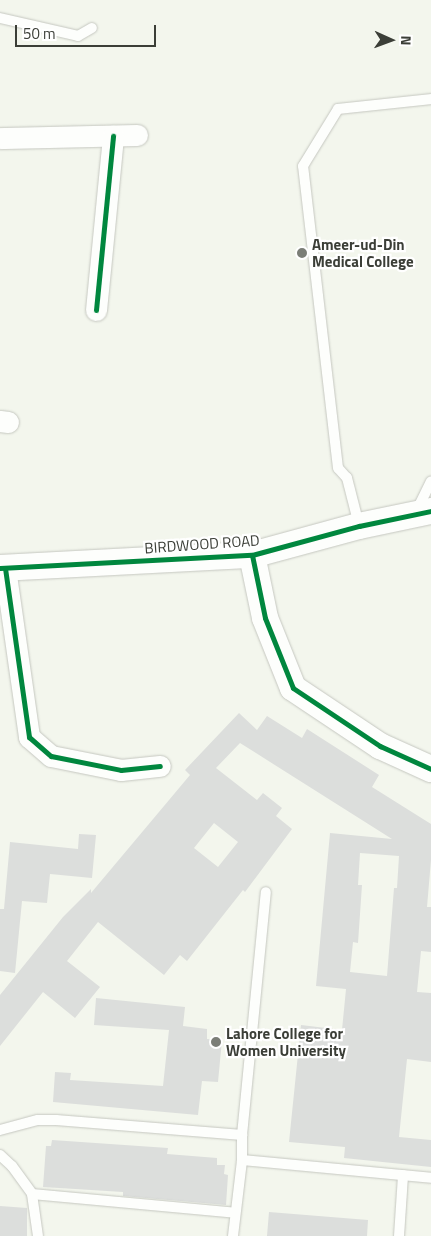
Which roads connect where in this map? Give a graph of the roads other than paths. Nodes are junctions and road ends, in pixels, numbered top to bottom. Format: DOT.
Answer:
graph roads {
  1 [pos="0,18"];
  2 [pos="92,28"];
  3 [pos="431,100"];
  4 [pos="137,135"];
  5 [pos="113,136"];
  6 [pos="0,138"];
  7 [pos="96,310"];
  8 [pos="431,481"];
  9 [pos="423,513"];
  10 [pos="359,526"];
  11 [pos="252,555"];
  12 [pos="2,568"];
  13 [pos="160,766"];
  14 [pos="431,769"];
  15 [pos="266,892"];
  16 [pos="0,1130"];
  17 [pos="242,1134"];
  18 [pos="0,1154"];
  19 [pos="242,1160"];
  20 [pos="403,1175"];
  21 [pos="431,1178"];
  22 [pos="32,1194"];
  23 [pos="235,1213"];
  24 [pos="38,1236"];
  25 [pos="233,1236"];
  26 [pos="399,1236"];
  1 -- 2 [label="lane"];
  3 -- 10 [label="lane"];
  4 -- 5 [label="street"];
  5 -- 6 [label="street"];
  5 -- 7 [label="street"];
  8 -- 9 [label="lane"];
  9 -- 10 [label="street, BIRDWOOD ROAD"];
  10 -- 11 [label="street, BIRDWOOD ROAD"];
  11 -- 12 [label="street, BIRDWOOD ROAD"];
  11 -- 14 [label="street"];
  12 -- 13 [label="street"];
  15 -- 17 [label="lane"];
  16 -- 17 [label="lane"];
  17 -- 19 [label="lane"];
  18 -- 22 [label="lane"];
  19 -- 20 [label="lane"];
  19 -- 23 [label="lane"];
  20 -- 21 [label="lane"];
  20 -- 26 [label="lane"];
  22 -- 23 [label="lane"];
  22 -- 24 [label="lane"];
  23 -- 25 [label="lane"];
}
